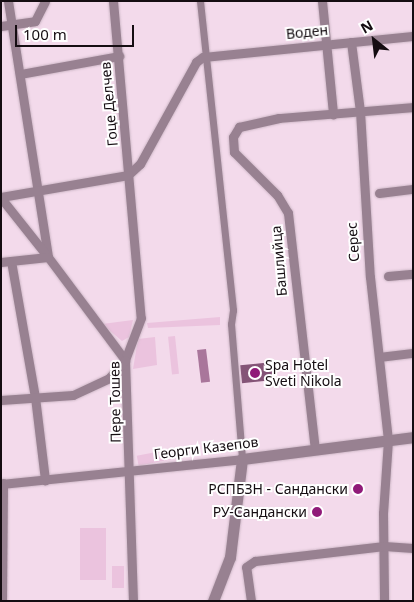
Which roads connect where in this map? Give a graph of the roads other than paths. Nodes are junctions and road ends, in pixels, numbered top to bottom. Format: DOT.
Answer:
graph roads {
  1 [pos="8,1"];
  2 [pos="45,1"];
  3 [pos="113,1"];
  4 [pos="200,1"];
  5 [pos="322,1"];
  6 [pos="11,24"];
  7 [pos="1,26"];
  8 [pos="413,36"];
  9 [pos="351,42"];
  10 [pos="326,43"];
  11 [pos="119,56"];
  12 [pos="203,57"];
  13 [pos="20,74"];
  14 [pos="413,106"];
  15 [pos="360,111"];
  16 [pos="333,114"];
  17 [pos="128,175"];
  18 [pos="39,188"];
  19 [pos="413,189"];
  20 [pos="379,193"];
  21 [pos="1,198"];
  22 [pos="48,257"];
  23 [pos="6,261"];
  24 [pos="413,274"];
  25 [pos="388,276"];
  26 [pos="413,353"];
  27 [pos="379,357"];
  28 [pos="125,360"];
  29 [pos="35,397"];
  30 [pos="1,400"];
  31 [pos="413,437"];
  32 [pos="388,440"];
  33 [pos="315,450"];
  34 [pos="242,459"];
  35 [pos="131,472"];
  36 [pos="45,480"];
  37 [pos="2,484"];
  38 [pos="384,546"];
  39 [pos="413,548"];
  40 [pos="2,601"];
  41 [pos="133,601"];
  42 [pos="213,601"];
  43 [pos="250,601"];
  44 [pos="384,601"];
  1 -- 6 [label="street"];
  2 -- 6 [label="street"];
  3 -- 11 [label="street, Гоце Делчев"];
  4 -- 12 [label="street"];
  5 -- 10 [label="street"];
  6 -- 7 [label="street"];
  6 -- 13 [label="street"];
  8 -- 9 [label="street, Воден"];
  9 -- 10 [label="street, Воден"];
  9 -- 15 [label="street, Серес"];
  10 -- 12 [label="street, Воден"];
  10 -- 16 [label="street"];
  11 -- 13 [label="street"];
  11 -- 17 [label="street, Гоце Делчев"];
  12 -- 17 [label="street"];
  12 -- 34 [label="street"];
  13 -- 18 [label="street"];
  14 -- 15 [label="street"];
  15 -- 16 [label="street"];
  15 -- 27 [label="street, Серес"];
  16 -- 33 [label="street, Башлийца"];
  17 -- 18 [label="street"];
  17 -- 28 [label="street, Пере Тошев"];
  18 -- 21 [label="street"];
  18 -- 22 [label="street"];
  19 -- 20 [label="street"];
  21 -- 22 [label="street"];
  22 -- 23 [label="street"];
  22 -- 28 [label="street"];
  23 -- 29 [label="street"];
  24 -- 25 [label="street"];
  26 -- 27 [label="street"];
  27 -- 32 [label="street, Серес"];
  28 -- 29 [label="street"];
  28 -- 35 [label="street, Пере Тошев"];
  29 -- 30 [label="street"];
  29 -- 36 [label="street"];
  31 -- 32 [label="street, Георги Казепов"];
  32 -- 33 [label="street, Георги Казепов"];
  32 -- 38 [label="street, Серес"];
  33 -- 34 [label="street, Георги Казепов"];
  34 -- 35 [label="street, Георги Казепов"];
  34 -- 42 [label="street"];
  35 -- 36 [label="street, Георги Казепов"];
  35 -- 41 [label="street, Пере Тошев"];
  36 -- 37 [label="street, Георги Казепов"];
  37 -- 40 [label="street"];
  38 -- 39 [label="street"];
  38 -- 43 [label="street"];
  38 -- 44 [label="street, Серес"];
}
